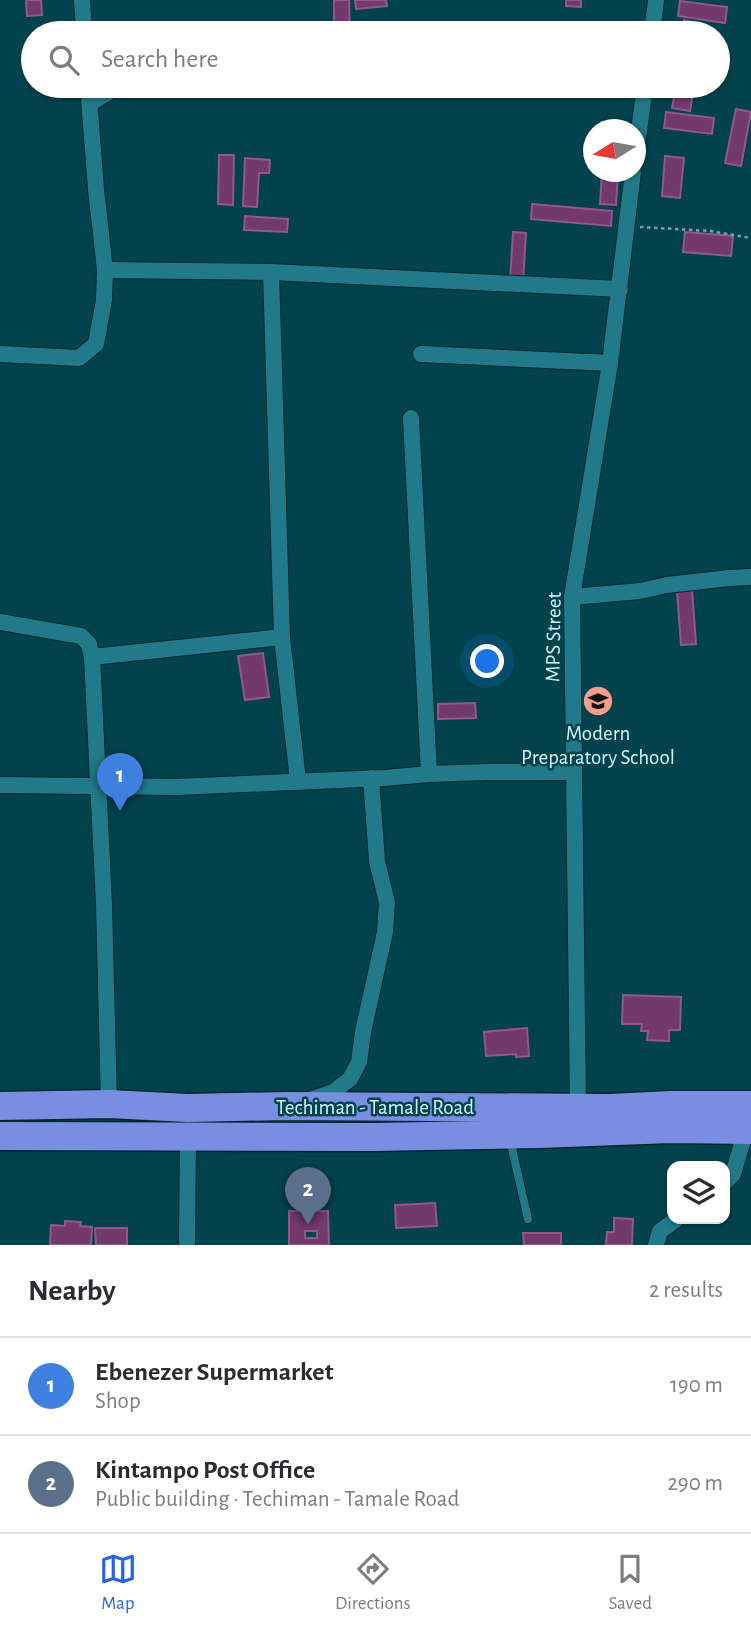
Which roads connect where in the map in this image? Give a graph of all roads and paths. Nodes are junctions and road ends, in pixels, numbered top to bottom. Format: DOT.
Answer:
graph roads {
  1 [pos="82,0"];
  2 [pos="656,0"];
  3 [pos="83,21"];
  4 [pos="653,21"];
  5 [pos="89,98"];
  6 [pos="98,98"];
  7 [pos="643,98"];
  8 [pos="90,103"];
  9 [pos="640,119"];
  10 [pos="632,182"];
  11 [pos="626,226"];
  12 [pos="751,238"];
  13 [pos="105,270"];
  14 [pos="271,272"];
  15 [pos="620,289"];
  16 [pos="0,354"];
  17 [pos="421,354"];
  18 [pos="610,363"];
  19 [pos="411,418"];
  20 [pos="751,577"];
  21 [pos="572,597"];
  22 [pos="0,622"];
  23 [pos="282,637"];
  24 [pos="92,657"];
  25 [pos="574,772"];
  26 [pos="429,774"];
  27 [pos="371,778"];
  28 [pos="299,781"];
  29 [pos="0,785"];
  30 [pos="97,786"];
  31 [pos="109,1104"];
  32 [pos="0,1105"];
  33 [pos="286,1105"];
  34 [pos="578,1107"];
  35 [pos="188,1108"];
  36 [pos="749,1121"];
  37 [pos="508,1135"];
  38 [pos="0,1136"];
  39 [pos="188,1137"];
  40 [pos="730,1177"];
  41 [pos="528,1219"];
  42 [pos="670,1224"];
  43 [pos="187,1245"];
  44 [pos="656,1245"];
  1 -- 3 [label="street"];
  2 -- 4 [label="street"];
  5 -- 8 [label="street"];
  6 -- 8 [label="street"];
  7 -- 9 [label="street"];
  8 -- 13 [label="street"];
  10 -- 11 [label="street, MPS Street"];
  11 -- 12 [label="path"];
  11 -- 15 [label="street, MPS Street"];
  13 -- 14 [label="street"];
  13 -- 16 [label="street"];
  14 -- 15 [label="street"];
  14 -- 23 [label="street"];
  15 -- 18 [label="street, MPS Street"];
  17 -- 18 [label="street"];
  18 -- 21 [label="street, MPS Street"];
  19 -- 26 [label="street"];
  20 -- 21 [label="street"];
  21 -- 25 [label="street, MPS Street"];
  22 -- 24 [label="street"];
  23 -- 24 [label="street"];
  23 -- 28 [label="street"];
  24 -- 30 [label="street"];
  25 -- 26 [label="street"];
  25 -- 34 [label="street, MPS Street"];
  26 -- 27 [label="street"];
  27 -- 28 [label="street"];
  27 -- 33 [label="street"];
  28 -- 30 [label="street"];
  29 -- 30 [label="street"];
  30 -- 31 [label="street"];
  31 -- 32 [label="highway, Techiman - Tamale Road"];
  31 -- 35 [label="highway, Techiman - Tamale Road"];
  33 -- 34 [label="highway, Techiman - Tamale Road"];
  33 -- 35 [label="highway, Techiman - Tamale Road"];
  34 -- 36 [label="highway, Techiman - Tamale Road"];
  35 -- 39 [label="highway"];
  36 -- 37 [label="highway, Techiman - Tamale Road"];
  36 -- 40 [label="street"];
  37 -- 39 [label="highway, Techiman - Tamale Road"];
  37 -- 41 [label="lane"];
  38 -- 39 [label="highway, Techiman - Tamale Road"];
  39 -- 43 [label="street"];
  42 -- 44 [label="street"];
}
